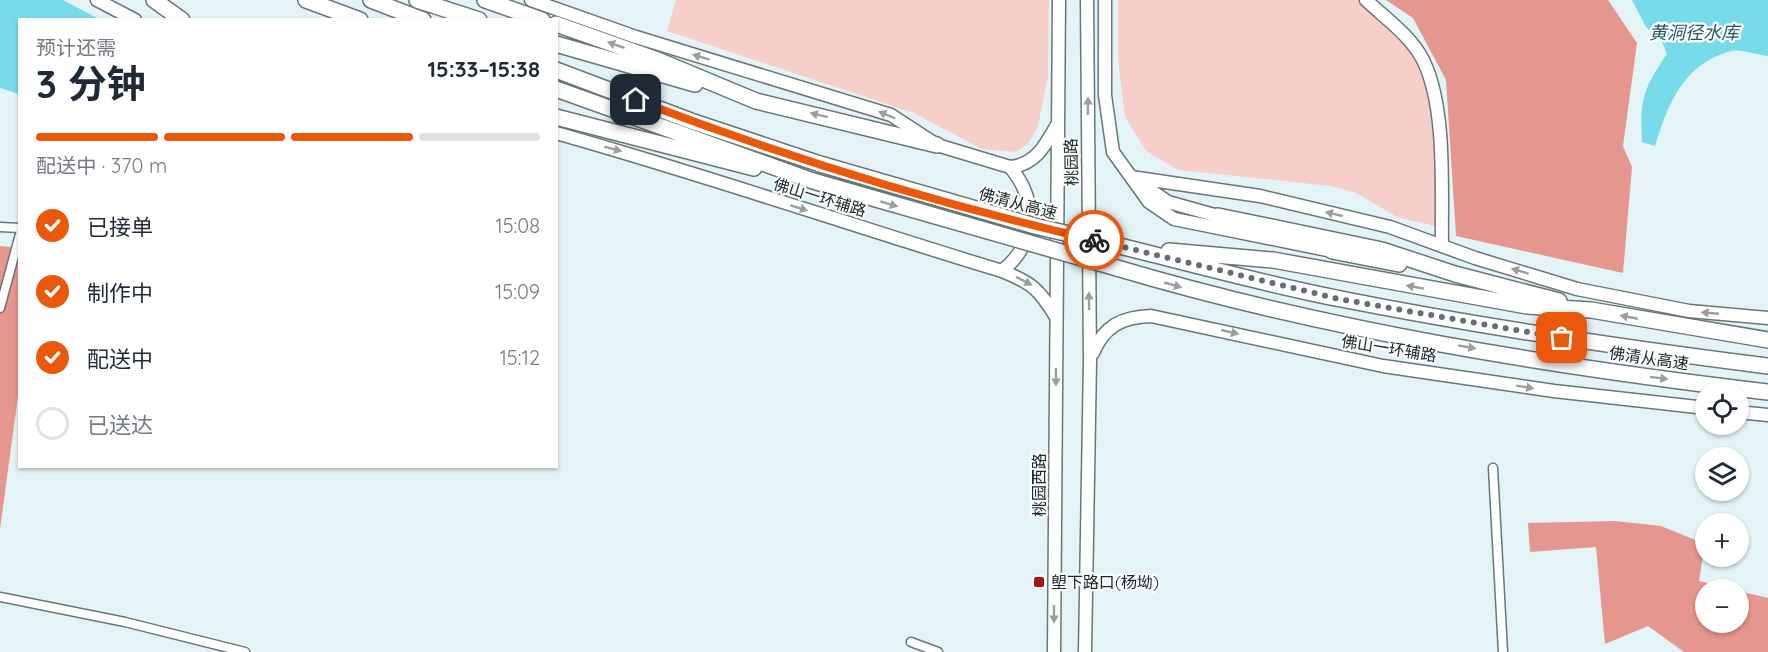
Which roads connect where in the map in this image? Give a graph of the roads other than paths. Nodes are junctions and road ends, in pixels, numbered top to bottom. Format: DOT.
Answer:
graph roads {
  1 [pos="97,0"];
  2 [pos="154,0"];
  3 [pos="306,0"];
  4 [pos="371,0"];
  5 [pos="417,0"];
  6 [pos="485,0"];
  7 [pos="531,0"];
  8 [pos="1059,0"];
  9 [pos="1087,0"];
  10 [pos="1105,0"];
  11 [pos="1366,0"];
  12 [pos="131,18"];
  13 [pos="179,18"];
  14 [pos="355,18"];
  15 [pos="418,18"];
  16 [pos="473,18"];
  17 [pos="536,18"];
  18 [pos="558,25"];
  19 [pos="558,45"];
  20 [pos="558,71"];
  21 [pos="558,91"];
  22 [pos="756,101"];
  23 [pos="558,118"];
  24 [pos="1059,122"];
  25 [pos="558,134"];
  26 [pos="937,145"];
  27 [pos="1010,167"];
  28 [pos="795,175"];
  29 [pos="1131,177"];
  30 [pos="1218,216"];
  31 [pos="0,227"];
  32 [pos="18,228"];
  33 [pos="18,241"];
  34 [pos="1443,246"];
  35 [pos="1124,248"];
  36 [pos="1332,251"];
  37 [pos="1002,271"];
  38 [pos="1455,274"];
  39 [pos="0,308"];
  40 [pos="1591,310"];
  41 [pos="1057,318"];
  42 [pos="1768,318"];
  43 [pos="1768,339"];
  44 [pos="1090,360"];
  45 [pos="1768,366"];
  46 [pos="1768,392"];
  47 [pos="1695,407"];
  48 [pos="1749,413"];
  49 [pos="1768,415"];
  50 [pos="1493,468"];
  51 [pos="0,597"];
  52 [pos="911,642"];
  53 [pos="245,652"];
  54 [pos="938,652"];
  55 [pos="1054,652"];
  56 [pos="1085,652"];
  57 [pos="1503,652"];
  1 -- 12 [label="main road"];
  2 -- 13 [label="highway"];
  3 -- 14 [label="highway"];
  4 -- 15 [label="highway"];
  5 -- 16 [label="highway"];
  6 -- 17 [label="highway"];
  26 -- 7 [label="main road, one-way"];
  8 -- 24 [label="main road, 桃园路"];
  44 -- 9 [label="main road, 桃园路, one-way"];
  10 -- 29 [label="main road"];
  11 -- 34 [label="main road"];
  22 -- 18 [label="highway, one-way"];
  19 -- 22 [label="highway"];
  20 -- 35 [label="highway, 佛清从高速, bridge"];
  21 -- 28 [label="highway, 佛清从高速"];
  26 -- 22 [label="highway, one-way"];
  23 -- 28 [label="highway"];
  24 -- 27 [label="main road"];
  24 -- 41 [label="main road, 桃园路"];
  25 -- 37 [label="main road, 佛山一环辅路, one-way"];
  26 -- 27 [label="main road"];
  27 -- 37 [label="main road"];
  28 -- 46 [label="highway, 佛清从高速, one-way, bridge"];
  29 -- 30 [label="main road"];
  34 -- 29 [label="main road, one-way"];
  29 -- 36 [label="main road"];
  30 -- 38 [label="highway"];
  31 -- 32 [label="street"];
  33 -- 39 [label="street"];
  42 -- 34 [label="main road, one-way"];
  40 -- 35 [label="highway, one-way"];
  35 -- 45 [label="highway, 佛清从高速"];
  36 -- 38 [label="highway"];
  37 -- 41 [label="main road, 佛山一环辅路, one-way"];
  38 -- 40 [label="highway"];
  43 -- 40 [label="highway, one-way"];
  41 -- 55 [label="main road, 桃园西路, one-way"];
  44 -- 47 [label="main road, 佛山一环辅路, one-way"];
  44 -- 56 [label="main road"];
  48 -- 49 [label="main road"];
  50 -- 57 [label="street"];
  51 -- 53 [label="street"];
  52 -- 54 [label="street"];
}
